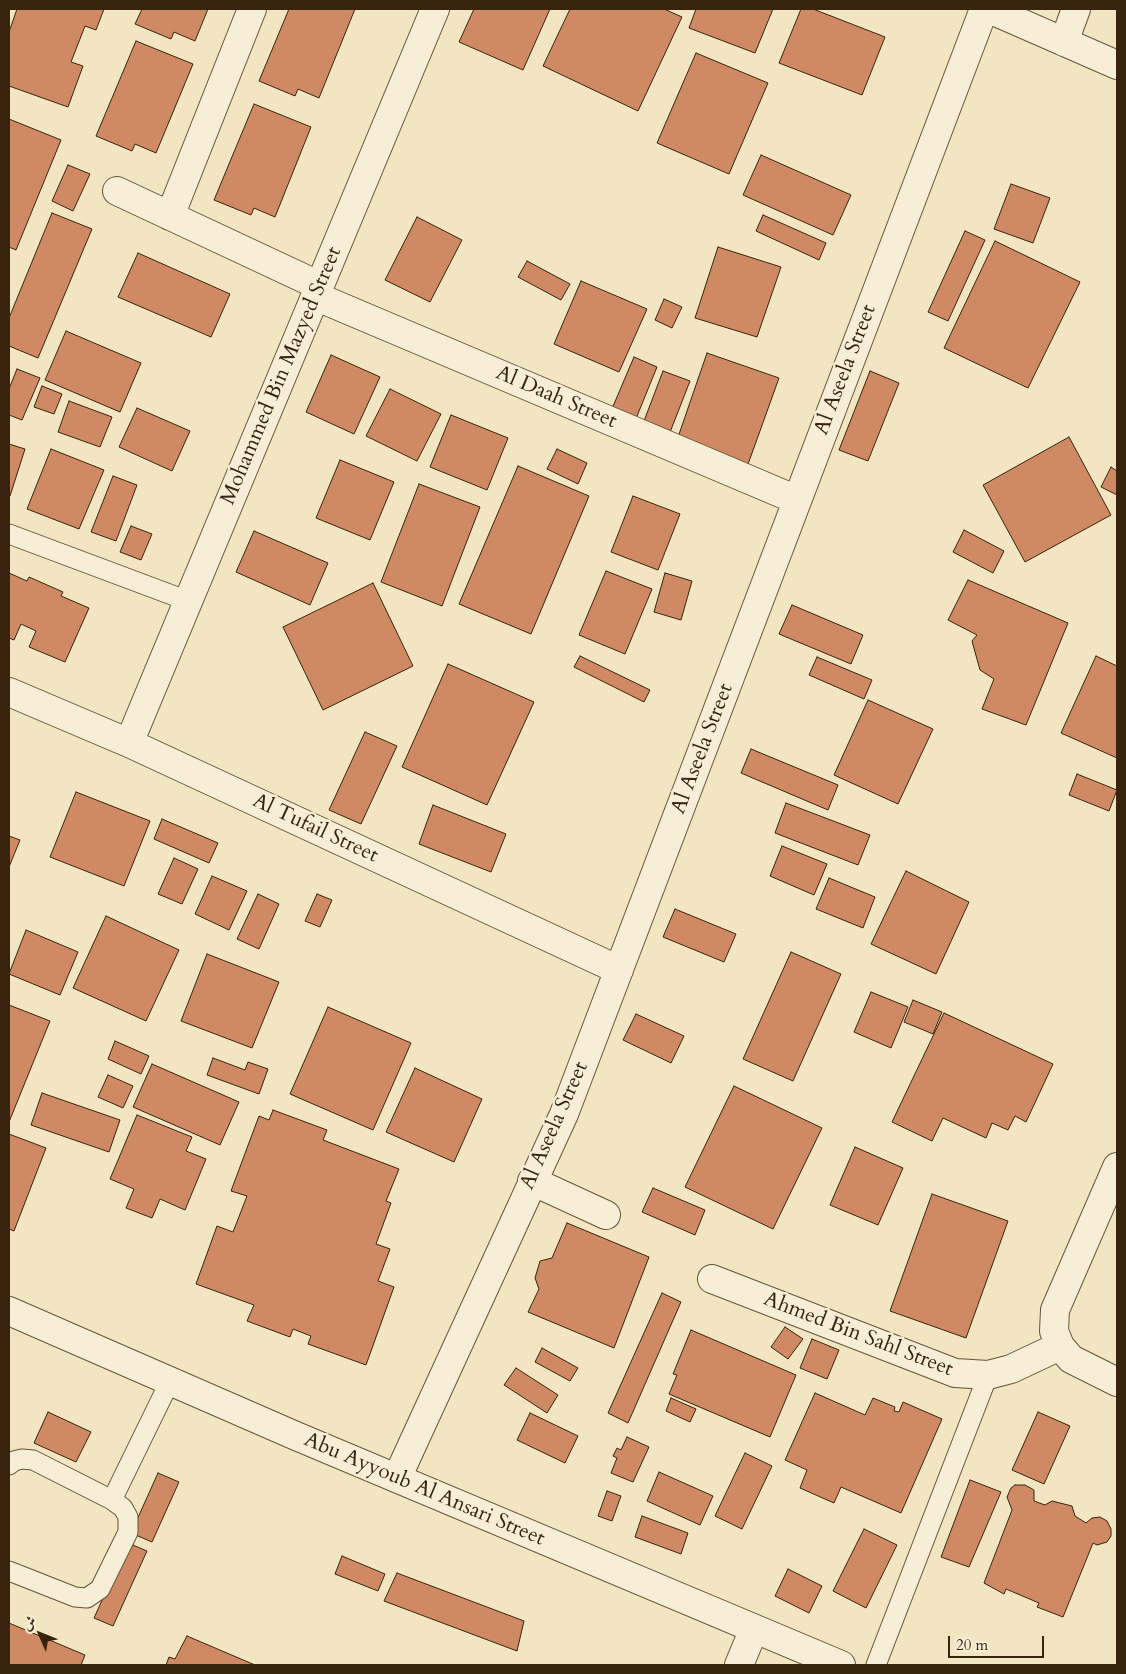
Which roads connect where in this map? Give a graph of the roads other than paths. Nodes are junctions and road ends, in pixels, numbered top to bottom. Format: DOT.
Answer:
graph roads {
  1 [pos="252,9"];
  2 [pos="435,9"];
  3 [pos="984,9"];
  4 [pos="989,9"];
  5 [pos="1076,9"];
  6 [pos="1064,42"];
  7 [pos="1117,65"];
  8 [pos="117,191"];
  9 [pos="170,216"];
  10 [pos="317,291"];
  11 [pos="797,500"];
  12 [pos="9,534"];
  13 [pos="188,601"];
  14 [pos="9,692"];
  15 [pos="129,743"];
  16 [pos="619,970"];
  17 [pos="1117,1167"];
  18 [pos="532,1181"];
  19 [pos="606,1216"];
  20 [pos="712,1279"];
  21 [pos="9,1311"];
  22 [pos="1060,1346"];
  23 [pos="988,1375"];
  24 [pos="170,1381"];
  25 [pos="1117,1382"];
  26 [pos="9,1465"];
  27 [pos="397,1478"];
  28 [pos="112,1500"];
  29 [pos="9,1571"];
  30 [pos="754,1629"];
  31 [pos="739,1665"];
  32 [pos="841,1665"];
  33 [pos="876,1665"];
  1 -- 9 [label="street"];
  2 -- 10 [label="street, Mohammed Bin Mazyed Street"];
  3 -- 11 [label="street, Al Aseela Street"];
  4 -- 6 [label="street"];
  5 -- 6 [label="street"];
  6 -- 7 [label="street"];
  8 -- 9 [label="street, Al Daah Street"];
  9 -- 10 [label="street, Al Daah Street"];
  10 -- 11 [label="street, Al Daah Street"];
  10 -- 13 [label="street, Mohammed Bin Mazyed Street"];
  11 -- 16 [label="street, Al Aseela Street"];
  12 -- 13 [label="lane"];
  13 -- 15 [label="street, Mohammed Bin Mazyed Street"];
  14 -- 15 [label="street, Al Tufail Street"];
  15 -- 16 [label="street, Al Tufail Street"];
  16 -- 18 [label="street, Al Aseela Street"];
  17 -- 22 [label="street"];
  18 -- 19 [label="street"];
  18 -- 27 [label="street, Al Aseela Street"];
  20 -- 23 [label="street, Ahmed Bin Sahl Street"];
  21 -- 24 [label="street, Abu Ayyoub Al Ansari Street"];
  22 -- 23 [label="street, Ahmed Bin Sahl Street"];
  22 -- 25 [label="street"];
  23 -- 33 [label="lane"];
  24 -- 27 [label="street, Abu Ayyoub Al Ansari Street"];
  24 -- 28 [label="lane"];
  26 -- 28 [label="lane"];
  27 -- 30 [label="street, Abu Ayyoub Al Ansari Street"];
  28 -- 29 [label="lane"];
  30 -- 31 [label="street"];
  30 -- 32 [label="street, Abu Ayyoub Al Ansari Street"];
}
